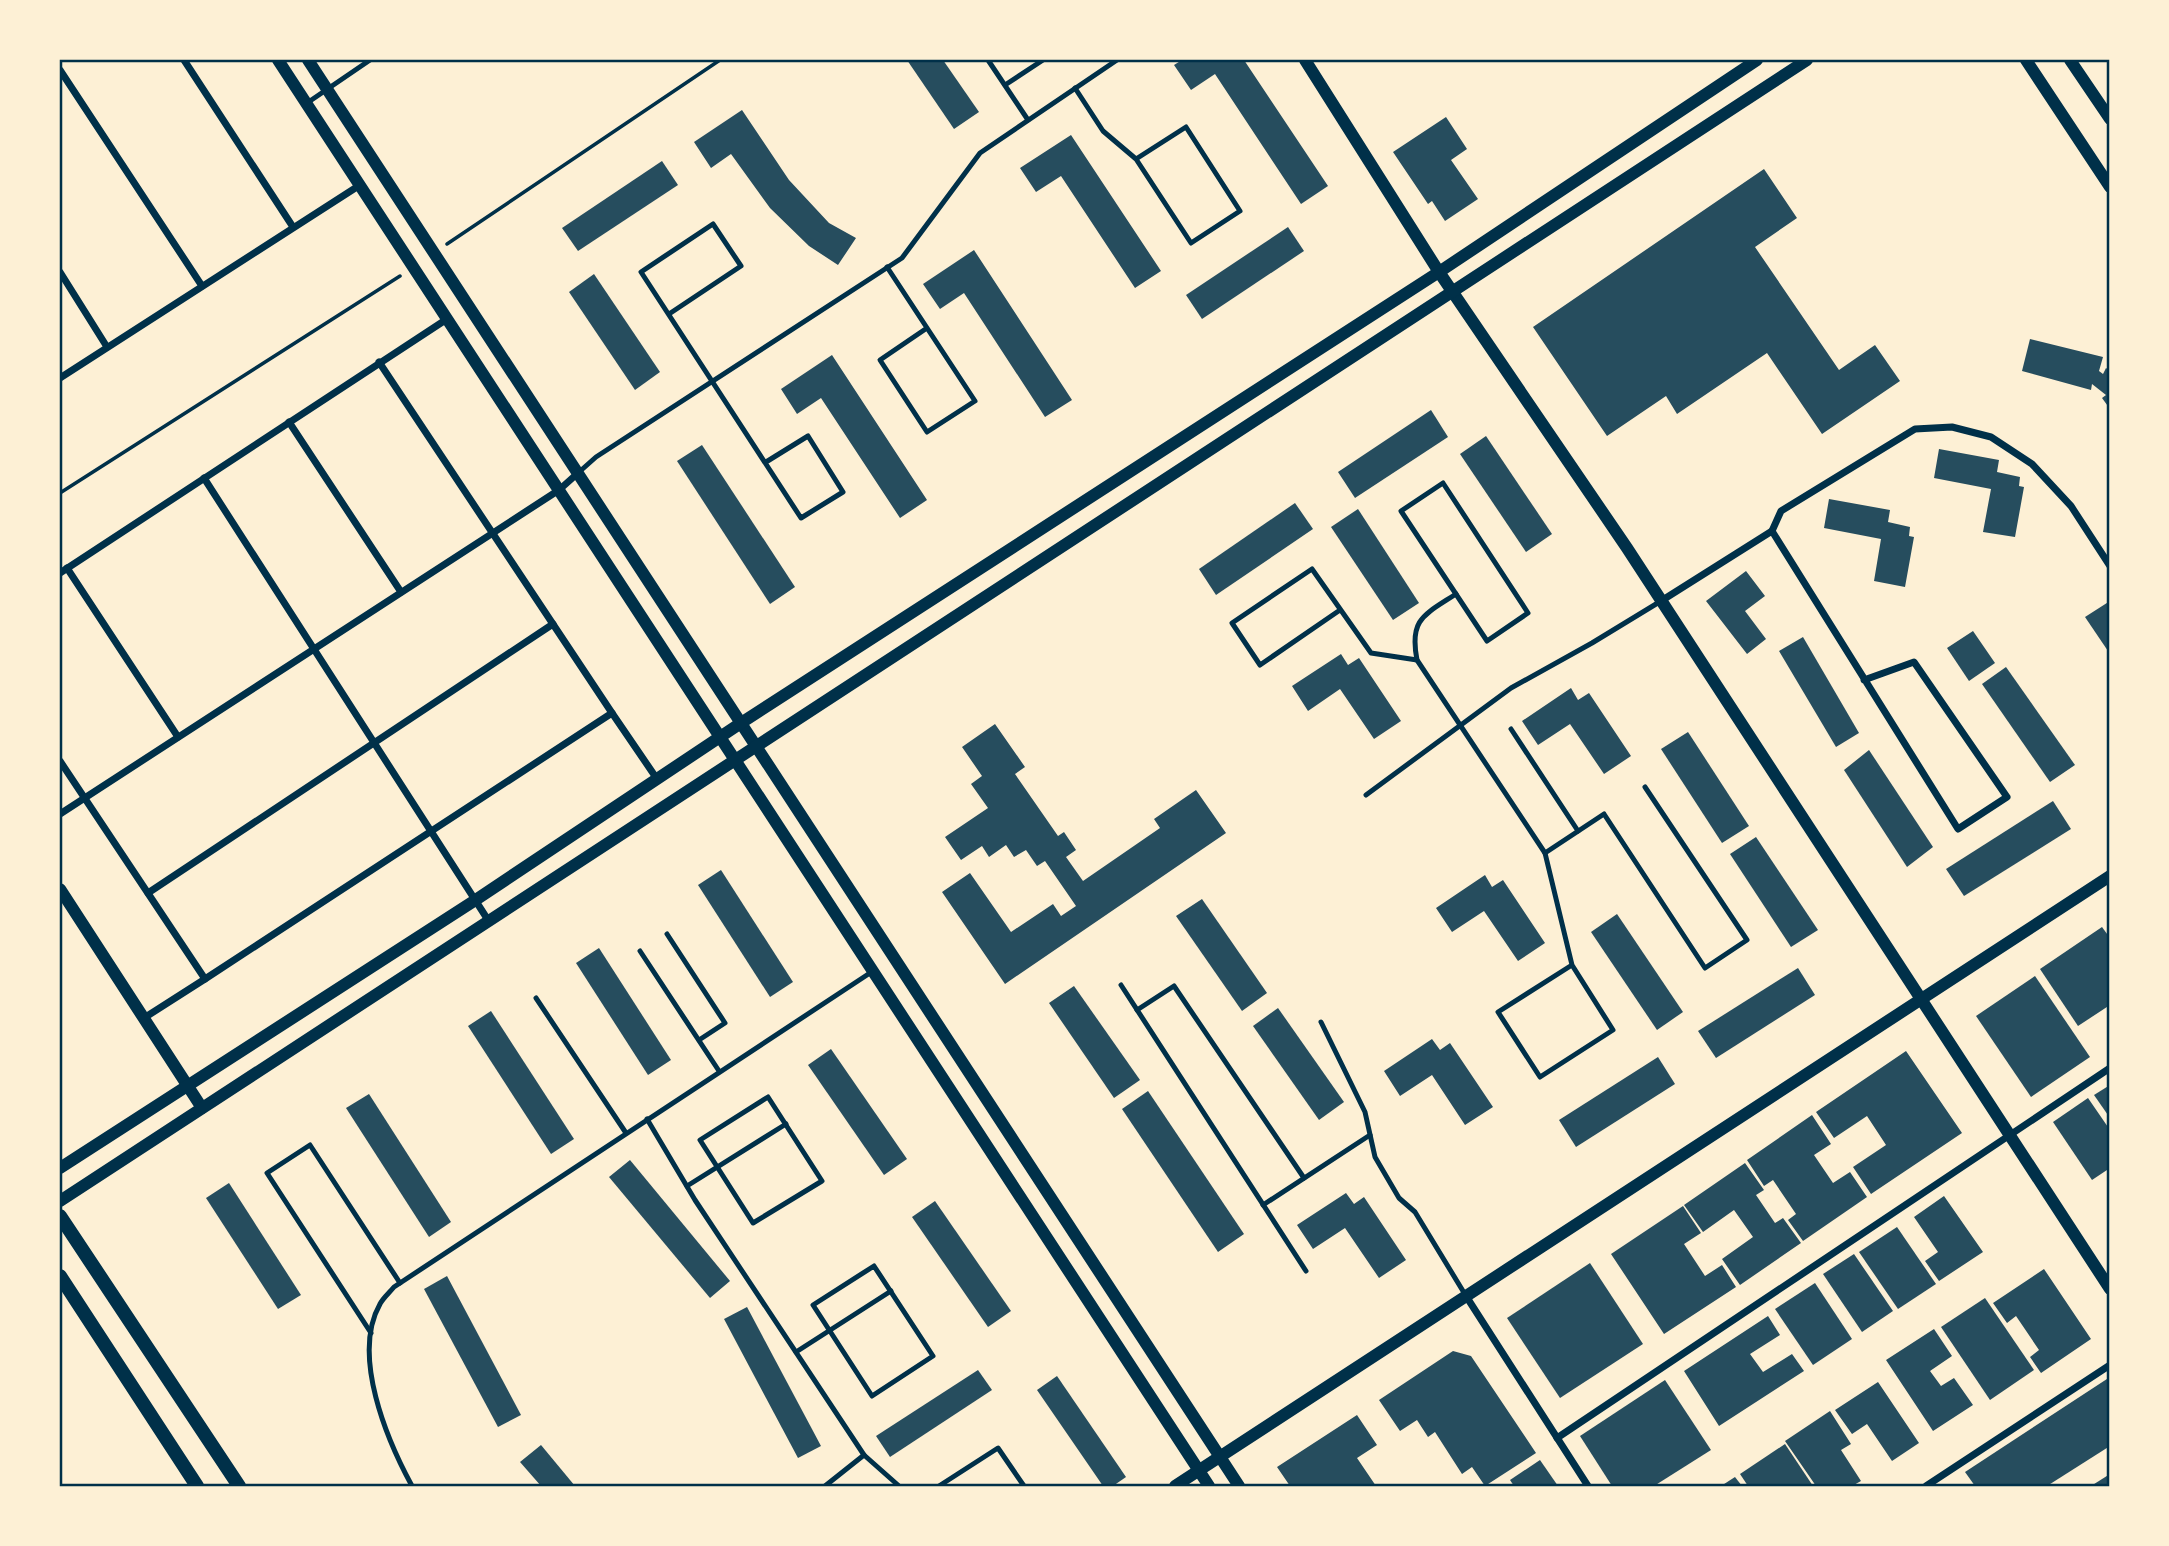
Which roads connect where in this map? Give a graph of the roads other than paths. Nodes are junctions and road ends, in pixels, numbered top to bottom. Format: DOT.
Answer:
graph roads {
  1 [pos="184,60"];
  2 [pos="278,60"];
  3 [pos="308,60"];
  4 [pos="370,60"];
  5 [pos="988,60"];
  6 [pos="1042,60"];
  7 [pos="1117,60"];
  8 [pos="1304,60"];
  9 [pos="1756,60"];
  10 [pos="1807,60"];
  11 [pos="2026,60"];
  12 [pos="2070,60"];
  13 [pos="60,70"];
  14 [pos="1005,85"];
  15 [pos="1075,88"];
  16 [pos="327,89"];
  17 [pos="307,103"];
  18 [pos="1028,120"];
  19 [pos="2109,120"];
  20 [pos="1136,159"];
  21 [pos="360,185"];
  22 [pos="2109,187"];
  23 [pos="293,227"];
  24 [pos="887,267"];
  25 [pos="60,272"];
  26 [pos="1440,272"];
  27 [pos="202,286"];
  28 [pos="1453,291"];
  29 [pos="669,314"];
  30 [pos="447,319"];
  31 [pos="927,328"];
  32 [pos="107,347"];
  33 [pos="379,362"];
  34 [pos="60,378"];
  35 [pos="713,380"];
  36 [pos="289,422"];
  37 [pos="766,462"];
  38 [pos="578,473"];
  39 [pos="204,478"];
  40 [pos="559,490"];
  41 [pos="1772,531"];
  42 [pos="492,533"];
  43 [pos="2109,566"];
  44 [pos="67,568"];
  45 [pos="60,573"];
  46 [pos="401,592"];
  47 [pos="1456,594"];
  48 [pos="1661,601"];
  49 [pos="1340,610"];
  50 [pos="553,624"];
  51 [pos="314,650"];
  52 [pos="1417,660"];
  53 [pos="1864,680"];
  54 [pos="612,713"];
  55 [pos="741,723"];
  56 [pos="1460,725"];
  57 [pos="1511,729"];
  58 [pos="178,737"];
  59 [pos="720,737"];
  60 [pos="374,743"];
  61 [pos="756,746"];
  62 [pos="735,760"];
  63 [pos="60,761"];
  64 [pos="657,779"];
  65 [pos="1646,786"];
  66 [pos="1366,795"];
  67 [pos="85,798"];
  68 [pos="60,814"];
  69 [pos="430,831"];
  70 [pos="1578,831"];
  71 [pos="1545,853"];
  72 [pos="2109,876"];
  73 [pos="60,888"];
  74 [pos="148,893"];
  75 [pos="474,901"];
  76 [pos="488,920"];
  77 [pos="667,934"];
  78 [pos="640,951"];
  79 [pos="1572,965"];
  80 [pos="873,971"];
  81 [pos="205,979"];
  82 [pos="1121,985"];
  83 [pos="536,998"];
  84 [pos="1920,1000"];
  85 [pos="1137,1010"];
  86 [pos="144,1018"];
  87 [pos="1321,1022"];
  88 [pos="699,1040"];
  89 [pos="2109,1068"];
  90 [pos="719,1071"];
  91 [pos="187,1084"];
  92 [pos="202,1108"];
  93 [pos="647,1119"];
  94 [pos="786,1124"];
  95 [pos="626,1133"];
  96 [pos="1370,1135"];
  97 [pos="2009,1135"];
  98 [pos="718,1167"];
  99 [pos="60,1168"];
  100 [pos="1304,1178"];
  101 [pos="687,1186"];
  102 [pos="60,1201"];
  103 [pos="1263,1205"];
  104 [pos="60,1216"];
  105 [pos="1306,1271"];
  106 [pos="60,1276"];
  107 [pos="400,1283"];
  108 [pos="2109,1289"];
  109 [pos="891,1291"];
  110 [pos="1466,1297"];
  111 [pos="830,1330"];
  112 [pos="371,1333"];
  113 [pos="796,1352"];
  114 [pos="2109,1365"];
  115 [pos="1557,1438"];
  116 [pos="864,1455"];
  117 [pos="1220,1457"];
  118 [pos="1199,1471"];
  119 [pos="197,1486"];
  120 [pos="239,1486"];
  121 [pos="412,1486"];
  122 [pos="825,1486"];
  123 [pos="899,1486"];
  124 [pos="939,1486"];
  125 [pos="1024,1486"];
  126 [pos="1175,1486"];
  127 [pos="1209,1486"];
  128 [pos="1239,1486"];
  129 [pos="1588,1486"];
  130 [pos="1926,1486"];
  1 -- 23 [label="street"];
  2 -- 17 [label="street"];
  3 -- 16 [label="street"];
  4 -- 16 [label="lane"];
  5 -- 14 [label="lane"];
  6 -- 14 [label="lane"];
  7 -- 15 [label="lane"];
  8 -- 26 [label="street"];
  9 -- 26 [label="street"];
  10 -- 28 [label="street"];
  11 -- 22 [label="street"];
  12 -- 19 [label="street"];
  13 -- 27 [label="street"];
  14 -- 18 [label="lane"];
  15 -- 18 [label="lane"];
  15 -- 20 [label="lane"];
  16 -- 17 [label="lane"];
  16 -- 38 [label="street"];
  17 -- 21 [label="street"];
  18 -- 24 [label="lane"];
  20 -- 20 [label="lane"];
  21 -- 23 [label="street"];
  21 -- 30 [label="street"];
  23 -- 27 [label="street"];
  24 -- 31 [label="lane"];
  24 -- 35 [label="lane"];
  25 -- 32 [label="street"];
  26 -- 28 [label="street"];
  26 -- 55 [label="street"];
  27 -- 32 [label="street"];
  28 -- 48 [label="street"];
  28 -- 61 [label="street"];
  29 -- 29 [label="lane"];
  29 -- 35 [label="lane"];
  30 -- 33 [label="street"];
  30 -- 40 [label="street"];
  31 -- 31 [label="lane"];
  32 -- 34 [label="street"];
  33 -- 36 [label="street"];
  33 -- 42 [label="street"];
  35 -- 37 [label="lane"];
  35 -- 38 [label="lane"];
  36 -- 39 [label="street"];
  36 -- 46 [label="street"];
  37 -- 37 [label="lane"];
  38 -- 40 [label="street"];
  38 -- 55 [label="street"];
  39 -- 44 [label="street"];
  39 -- 51 [label="street"];
  40 -- 42 [label="street"];
  40 -- 59 [label="street"];
  41 -- 43 [label="street"];
  41 -- 48 [label="street"];
  41 -- 53 [label="street"];
  42 -- 46 [label="street"];
  42 -- 50 [label="street"];
  44 -- 45 [label="street"];
  44 -- 58 [label="street"];
  46 -- 51 [label="street"];
  47 -- 47 [label="lane"];
  47 -- 52 [label="lane"];
  48 -- 56 [label="lane"];
  48 -- 84 [label="street"];
  49 -- 49 [label="lane"];
  49 -- 52 [label="lane"];
  50 -- 54 [label="street"];
  50 -- 60 [label="street"];
  51 -- 58 [label="street"];
  51 -- 60 [label="street"];
  52 -- 56 [label="lane"];
  53 -- 53 [label="street"];
  54 -- 64 [label="street"];
  54 -- 69 [label="street"];
  55 -- 59 [label="street"];
  55 -- 61 [label="street"];
  56 -- 66 [label="lane"];
  56 -- 71 [label="lane"];
  57 -- 70 [label="lane"];
  58 -- 67 [label="street"];
  59 -- 62 [label="street"];
  59 -- 64 [label="street"];
  60 -- 69 [label="street"];
  60 -- 74 [label="street"];
  61 -- 62 [label="street"];
  61 -- 117 [label="street"];
  62 -- 76 [label="street"];
  62 -- 80 [label="street"];
  63 -- 67 [label="street"];
  64 -- 75 [label="street"];
  65 -- 70 [label="lane"];
  67 -- 68 [label="street"];
  67 -- 74 [label="street"];
  69 -- 75 [label="street"];
  69 -- 81 [label="street"];
  70 -- 71 [label="lane"];
  71 -- 79 [label="lane"];
  72 -- 84 [label="street"];
  73 -- 86 [label="street"];
  74 -- 81 [label="street"];
  75 -- 76 [label="street"];
  75 -- 91 [label="street"];
  76 -- 92 [label="street"];
  77 -- 88 [label="lane"];
  78 -- 88 [label="lane"];
  79 -- 79 [label="lane"];
  80 -- 90 [label="lane"];
  80 -- 118 [label="street"];
  81 -- 86 [label="street"];
  82 -- 85 [label="lane"];
  83 -- 95 [label="lane"];
  84 -- 97 [label="street"];
  84 -- 110 [label="street"];
  85 -- 100 [label="lane"];
  85 -- 103 [label="lane"];
  86 -- 91 [label="street"];
  87 -- 96 [label="lane"];
  88 -- 90 [label="lane"];
  89 -- 97 [label="street"];
  90 -- 93 [label="lane"];
  91 -- 92 [label="street"];
  91 -- 99 [label="street"];
  92 -- 102 [label="street"];
  93 -- 95 [label="lane"];
  93 -- 101 [label="lane"];
  94 -- 98 [label="lane"];
  94 -- 98 [label="lane"];
  94 -- 98 [label="lane"];
  95 -- 107 [label="lane"];
  96 -- 100 [label="lane"];
  96 -- 110 [label="lane"];
  97 -- 108 [label="street"];
  97 -- 115 [label="street"];
  98 -- 101 [label="lane"];
  100 -- 103 [label="lane"];
  101 -- 113 [label="lane"];
  103 -- 105 [label="lane"];
  104 -- 120 [label="main road"];
  106 -- 119 [label="main road"];
  107 -- 112 [label="lane"];
  107 -- 112 [label="lane"];
  109 -- 111 [label="lane"];
  109 -- 111 [label="lane"];
  109 -- 111 [label="lane"];
  110 -- 115 [label="street"];
  110 -- 117 [label="street"];
  111 -- 113 [label="lane"];
  112 -- 121 [label="lane"];
  113 -- 116 [label="lane"];
  114 -- 130 [label="street"];
  115 -- 129 [label="street"];
  116 -- 122 [label="lane"];
  116 -- 123 [label="lane"];
  117 -- 118 [label="street"];
  117 -- 128 [label="street"];
  118 -- 126 [label="street"];
  118 -- 127 [label="street"];
  124 -- 125 [label="lane"];
}
